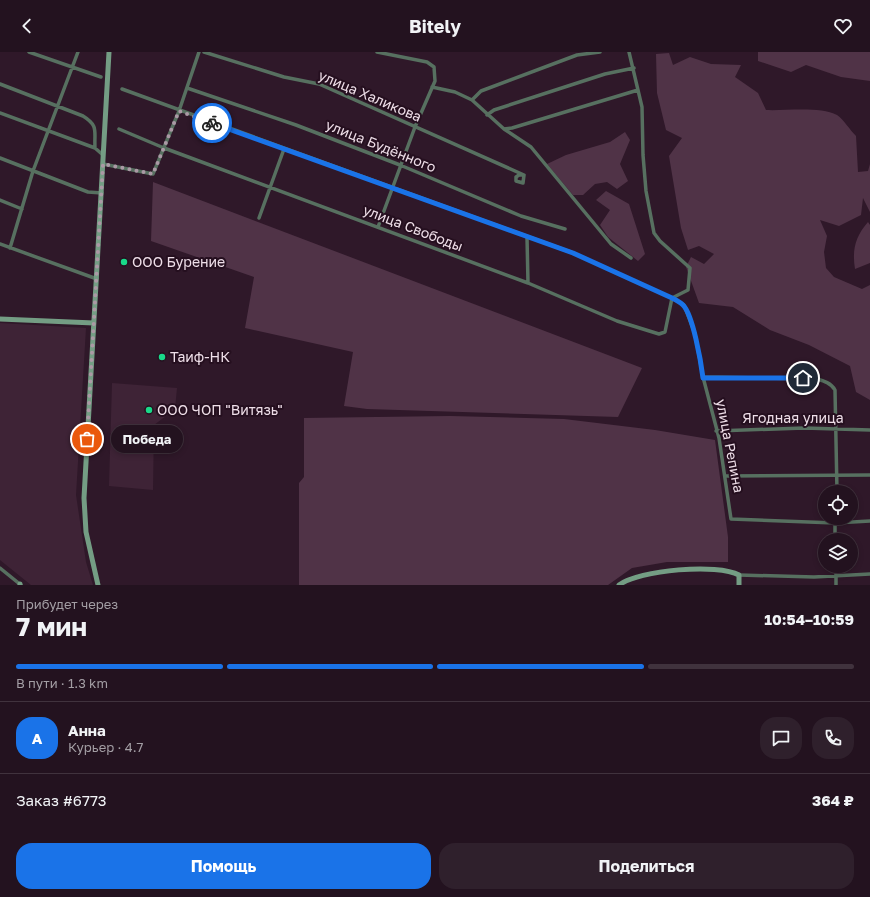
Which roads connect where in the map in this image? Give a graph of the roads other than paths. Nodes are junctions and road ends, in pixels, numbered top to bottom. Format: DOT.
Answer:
graph roads {
  1 [pos="29,52"];
  2 [pos="78,52"];
  3 [pos="109,52"];
  4 [pos="199,52"];
  5 [pos="204,52"];
  6 [pos="377,52"];
  7 [pos="600,52"];
  8 [pos="629,52"];
  9 [pos="72,68"];
  10 [pos="634,68"];
  11 [pos="101,77"];
  12 [pos="0,84"];
  13 [pos="187,88"];
  14 [pos="432,88"];
  15 [pos="122,89"];
  16 [pos="638,90"];
  17 [pos="472,100"];
  18 [pos="57,105"];
  19 [pos="179,111"];
  20 [pos="0,113"];
  21 [pos="487,115"];
  22 [pos="414,127"];
  23 [pos="119,129"];
  24 [pos="504,129"];
  25 [pos="48,131"];
  26 [pos="95,148"];
  27 [pos="164,148"];
  28 [pos="284,149"];
  29 [pos="103,155"];
  30 [pos="0,158"];
  31 [pos="103,164"];
  32 [pos="400,165"];
  33 [pos="34,171"];
  34 [pos="524,175"];
  35 [pos="270,186"];
  36 [pos="391,188"];
  37 [pos="102,193"];
  38 [pos="0,200"];
  39 [pos="22,209"];
  40 [pos="259,218"];
  41 [pos="378,227"];
  42 [pos="565,229"];
  43 [pos="527,237"];
  44 [pos="0,244"];
  45 [pos="10,248"];
  46 [pos="630,258"];
  47 [pos="96,280"];
  48 [pos="528,283"];
  49 [pos="672,298"];
  50 [pos="0,319"];
  51 [pos="94,322"];
  52 [pos="703,378"];
  53 [pos="835,429"];
  54 [pos="870,430"];
  55 [pos="716,431"];
  56 [pos="870,475"];
  57 [pos="725,476"];
  58 [pos="837,476"];
  59 [pos="837,485"];
  60 [pos="870,521"];
  61 [pos="818,522"];
  62 [pos="858,522"];
  63 [pos="0,568"];
  64 [pos="870,574"];
  65 [pos="739,575"];
  66 [pos="836,576"];
  67 [pos="20,585"];
  68 [pos="98,585"];
  69 [pos="619,585"];
  70 [pos="740,585"];
  71 [pos="836,585"];
  1 -- 9 [label="street"];
  2 -- 9 [label="street"];
  3 -- 29 [label="main road"];
  4 -- 13 [label="street"];
  5 -- 22 [label="street, улица Халикова"];
  6 -- 14 [label="street"];
  7 -- 17 [label="street"];
  8 -- 10 [label="street"];
  9 -- 11 [label="street"];
  9 -- 18 [label="street"];
  10 -- 16 [label="street"];
  10 -- 21 [label="street"];
  12 -- 18 [label="street"];
  13 -- 19 [label="street"];
  13 -- 32 [label="street, улица Будённого"];
  14 -- 17 [label="street"];
  14 -- 22 [label="street"];
  15 -- 19 [label="street, улица Репина"];
  16 -- 24 [label="street"];
  16 -- 49 [label="street"];
  17 -- 21 [label="street"];
  18 -- 25 [label="street"];
  18 -- 26 [label="street"];
  19 -- 27 [label="street"];
  19 -- 28 [label="street, улица Репина"];
  20 -- 25 [label="street"];
  21 -- 24 [label="street"];
  22 -- 32 [label="street"];
  22 -- 34 [label="street, улица Халикова"];
  23 -- 27 [label="street, улица Свободы"];
  24 -- 46 [label="street"];
  25 -- 26 [label="street"];
  25 -- 33 [label="street"];
  26 -- 29 [label="street"];
  27 -- 31 [label="street"];
  27 -- 35 [label="street, улица Свободы"];
  28 -- 35 [label="street"];
  28 -- 36 [label="street, улица Репина"];
  29 -- 31 [label="main road"];
  30 -- 33 [label="street"];
  31 -- 37 [label="main road"];
  32 -- 36 [label="street"];
  32 -- 42 [label="street, улица Будённого"];
  33 -- 37 [label="street"];
  33 -- 39 [label="street"];
  35 -- 40 [label="street"];
  35 -- 41 [label="street, улица Свободы"];
  36 -- 41 [label="street"];
  36 -- 43 [label="street, улица Репина"];
  37 -- 47 [label="main road"];
  38 -- 39 [label="street"];
  39 -- 45 [label="street"];
  41 -- 48 [label="street, улица Свободы"];
  43 -- 48 [label="street"];
  43 -- 49 [label="street, улица Репина"];
  44 -- 45 [label="street"];
  45 -- 47 [label="street"];
  47 -- 51 [label="main road"];
  48 -- 49 [label="street, улица Свободы"];
  49 -- 52 [label="street, улица Репина"];
  50 -- 51 [label="main road"];
  51 -- 68 [label="main road"];
  52 -- 53 [label="street"];
  52 -- 55 [label="street, улица Репина"];
  53 -- 54 [label="street, Ягодная улица"];
  53 -- 55 [label="street, Ягодная улица"];
  53 -- 58 [label="street"];
  55 -- 57 [label="street, улица Репина"];
  56 -- 58 [label="street"];
  57 -- 58 [label="street"];
  57 -- 61 [label="street, улица Репина"];
  58 -- 59 [label="street"];
  60 -- 62 [label="street"];
  63 -- 67 [label="street"];
  64 -- 66 [label="street"];
  65 -- 66 [label="street"];
  65 -- 69 [label="main road"];
  65 -- 70 [label="main road"];
  66 -- 71 [label="street"];
}
